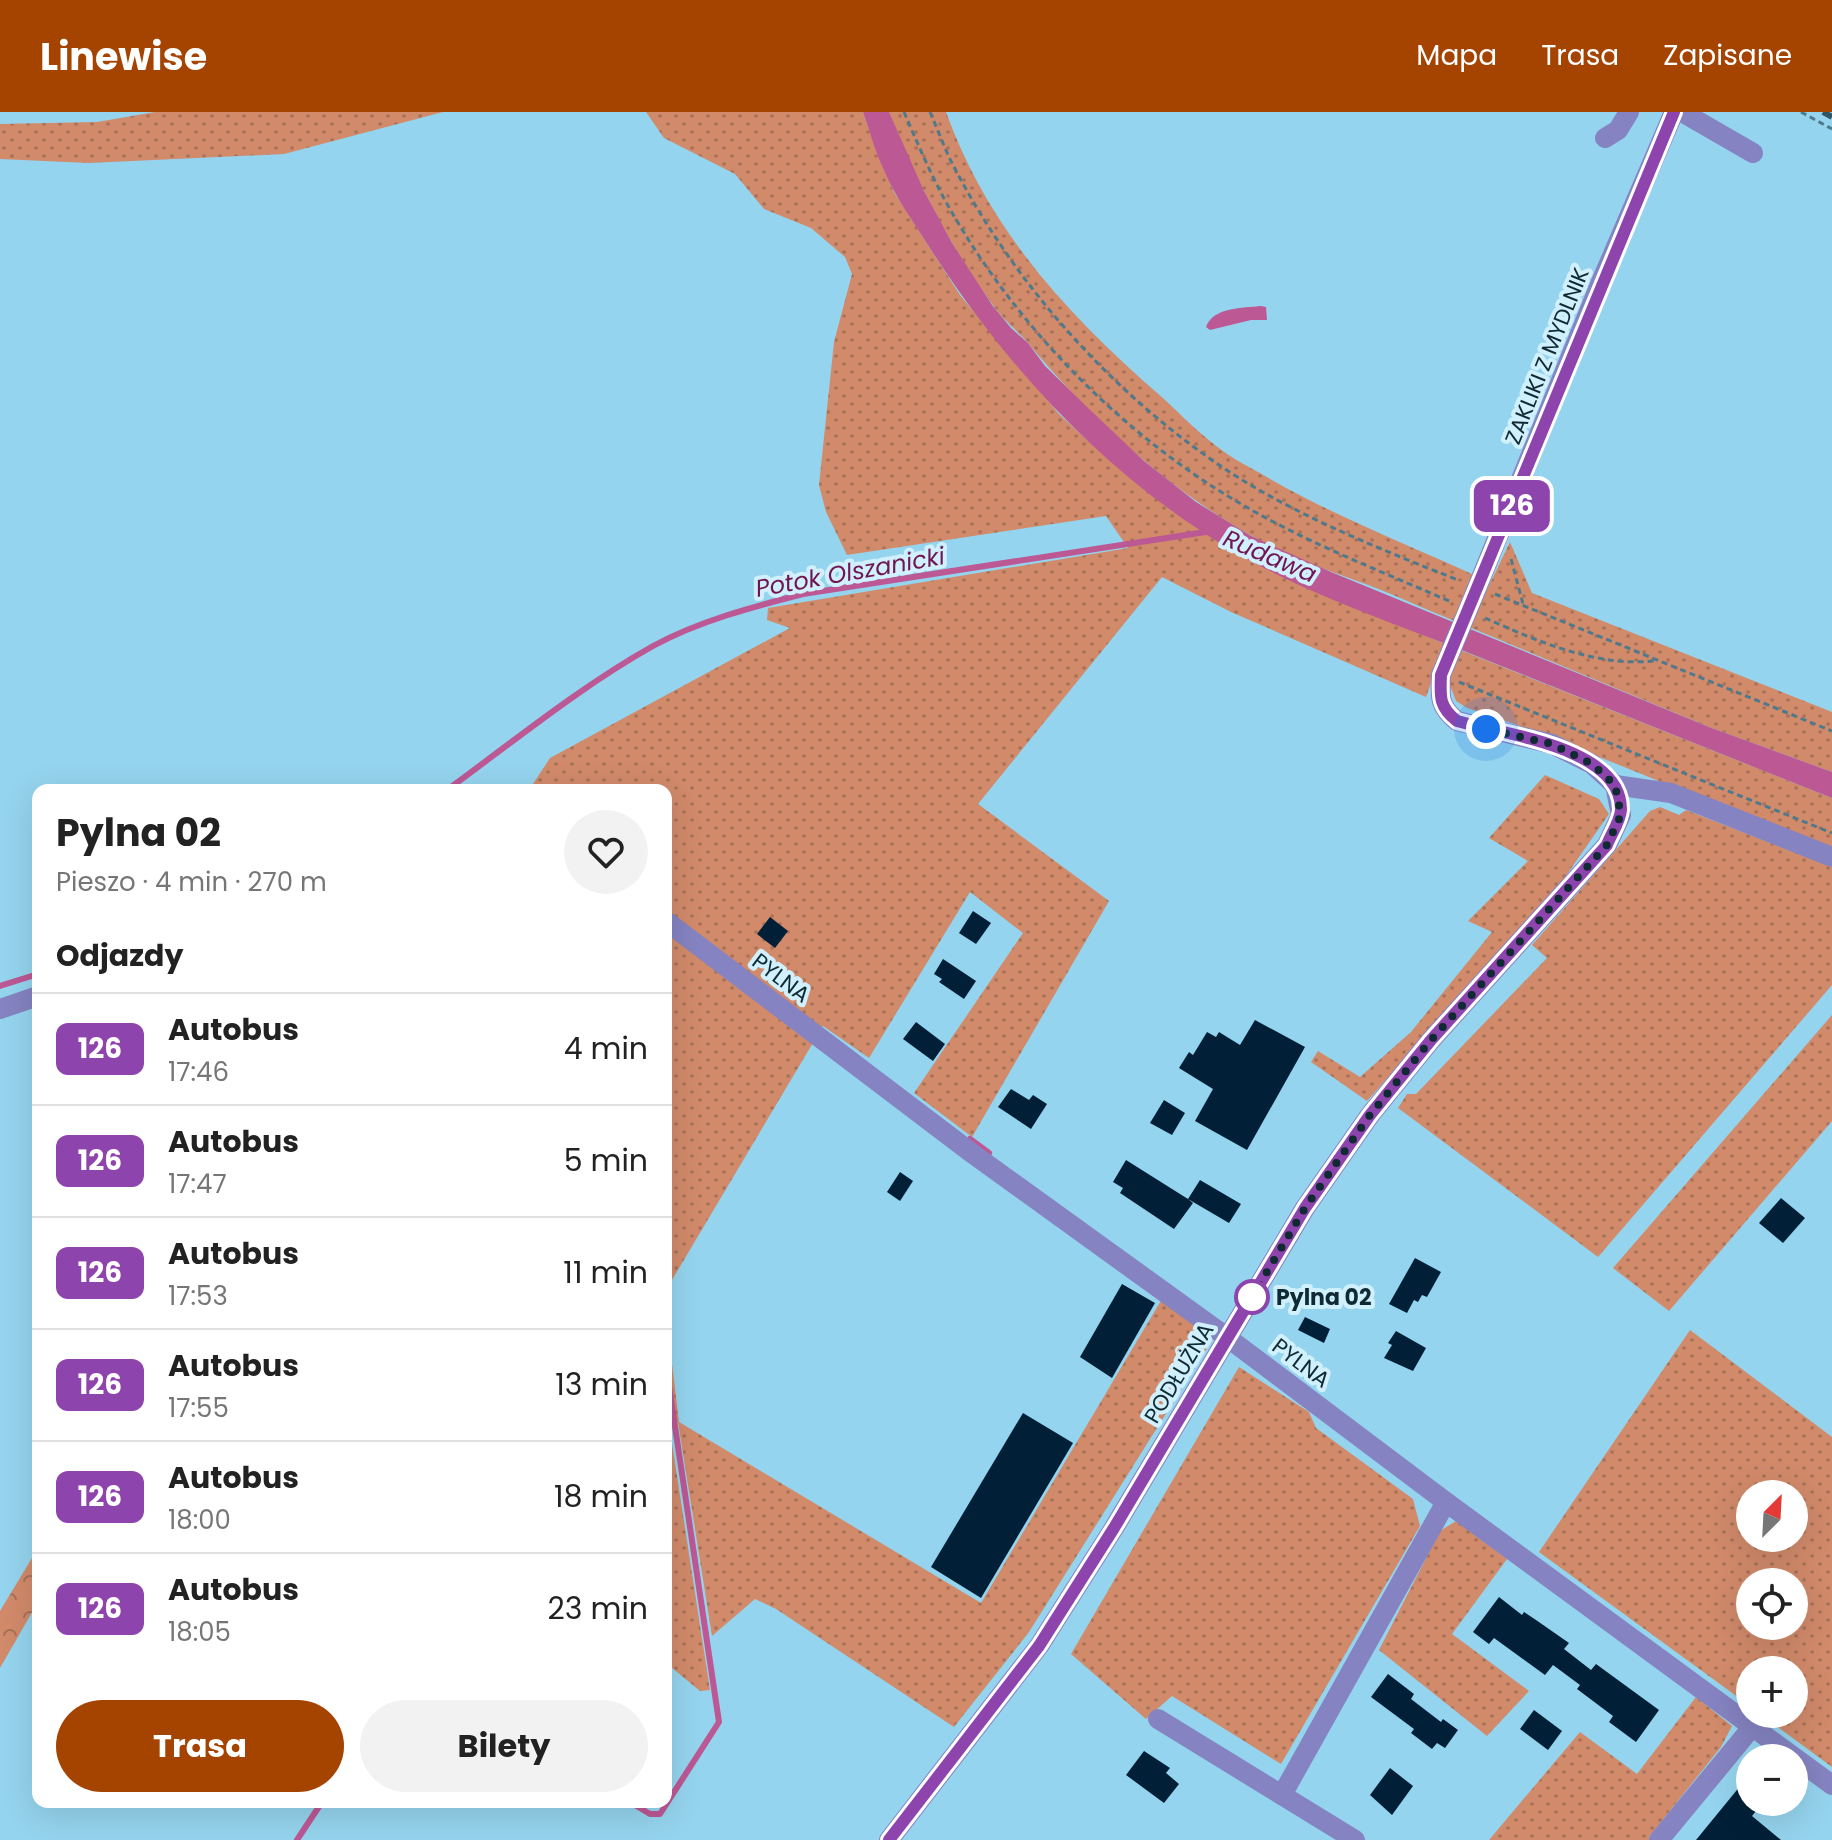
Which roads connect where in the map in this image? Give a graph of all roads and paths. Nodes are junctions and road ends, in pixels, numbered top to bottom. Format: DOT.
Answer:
graph roads {
  1 [pos="904,112"];
  2 [pos="930,112"];
  3 [pos="1629,112"];
  4 [pos="1674,112"];
  5 [pos="1682,112"];
  6 [pos="1801,112"];
  7 [pos="1612,127"];
  8 [pos="1832,129"];
  9 [pos="1753,153"];
  10 [pos="1503,528"];
  11 [pos="1477,590"];
  12 [pos="1453,603"];
  13 [pos="1523,604"];
  14 [pos="1481,616"];
  15 [pos="1657,661"];
  16 [pos="1441,675"];
  17 [pos="1832,731"];
  18 [pos="1615,785"];
  19 [pos="1832,833"];
  20 [pos="1832,857"];
  21 [pos="672,926"];
  22 [pos="32,998"];
  23 [pos="0,1009"];
  24 [pos="1228,1338"];
  25 [pos="1446,1502"];
  26 [pos="1736,1714"];
  27 [pos="1158,1719"];
  28 [pos="1751,1728"];
  29 [pos="1756,1728"];
  30 [pos="1832,1785"];
  31 [pos="1282,1795"];
  32 [pos="889,1840"];
  33 [pos="1355,1840"];
  34 [pos="1659,1840"];
  1 -- 12 [label="path"];
  2 -- 11 [label="path"];
  3 -- 7 [label="street"];
  4 -- 10 [label="street, ZAKLIKI Z MYDLNIK"];
  5 -- 9 [label="street"];
  6 -- 8 [label="path"];
  10 -- 11 [label="street, ZAKLIKI Z MYDLNIK"];
  10 -- 13 [label="path"];
  11 -- 13 [label="path"];
  11 -- 16 [label="street, ZAKLIKI Z MYDLNIK, bridge"];
  13 -- 15 [label="path"];
  14 -- 15 [label="path"];
  15 -- 17 [label="path"];
  16 -- 18 [label="street"];
  16 -- 19 [label="path"];
  18 -- 20 [label="street"];
  18 -- 24 [label="street, PODŁUŻNA"];
  21 -- 24 [label="street, PYLNA"];
  22 -- 23 [label="street"];
  24 -- 25 [label="street, PYLNA"];
  24 -- 32 [label="street, PODŁUŻNA"];
  25 -- 26 [label="street, PYLNA"];
  25 -- 31 [label="street"];
  27 -- 31 [label="street"];
  28 -- 34 [label="street"];
  29 -- 30 [label="street, PYLNA"];
  31 -- 33 [label="street"];
}
